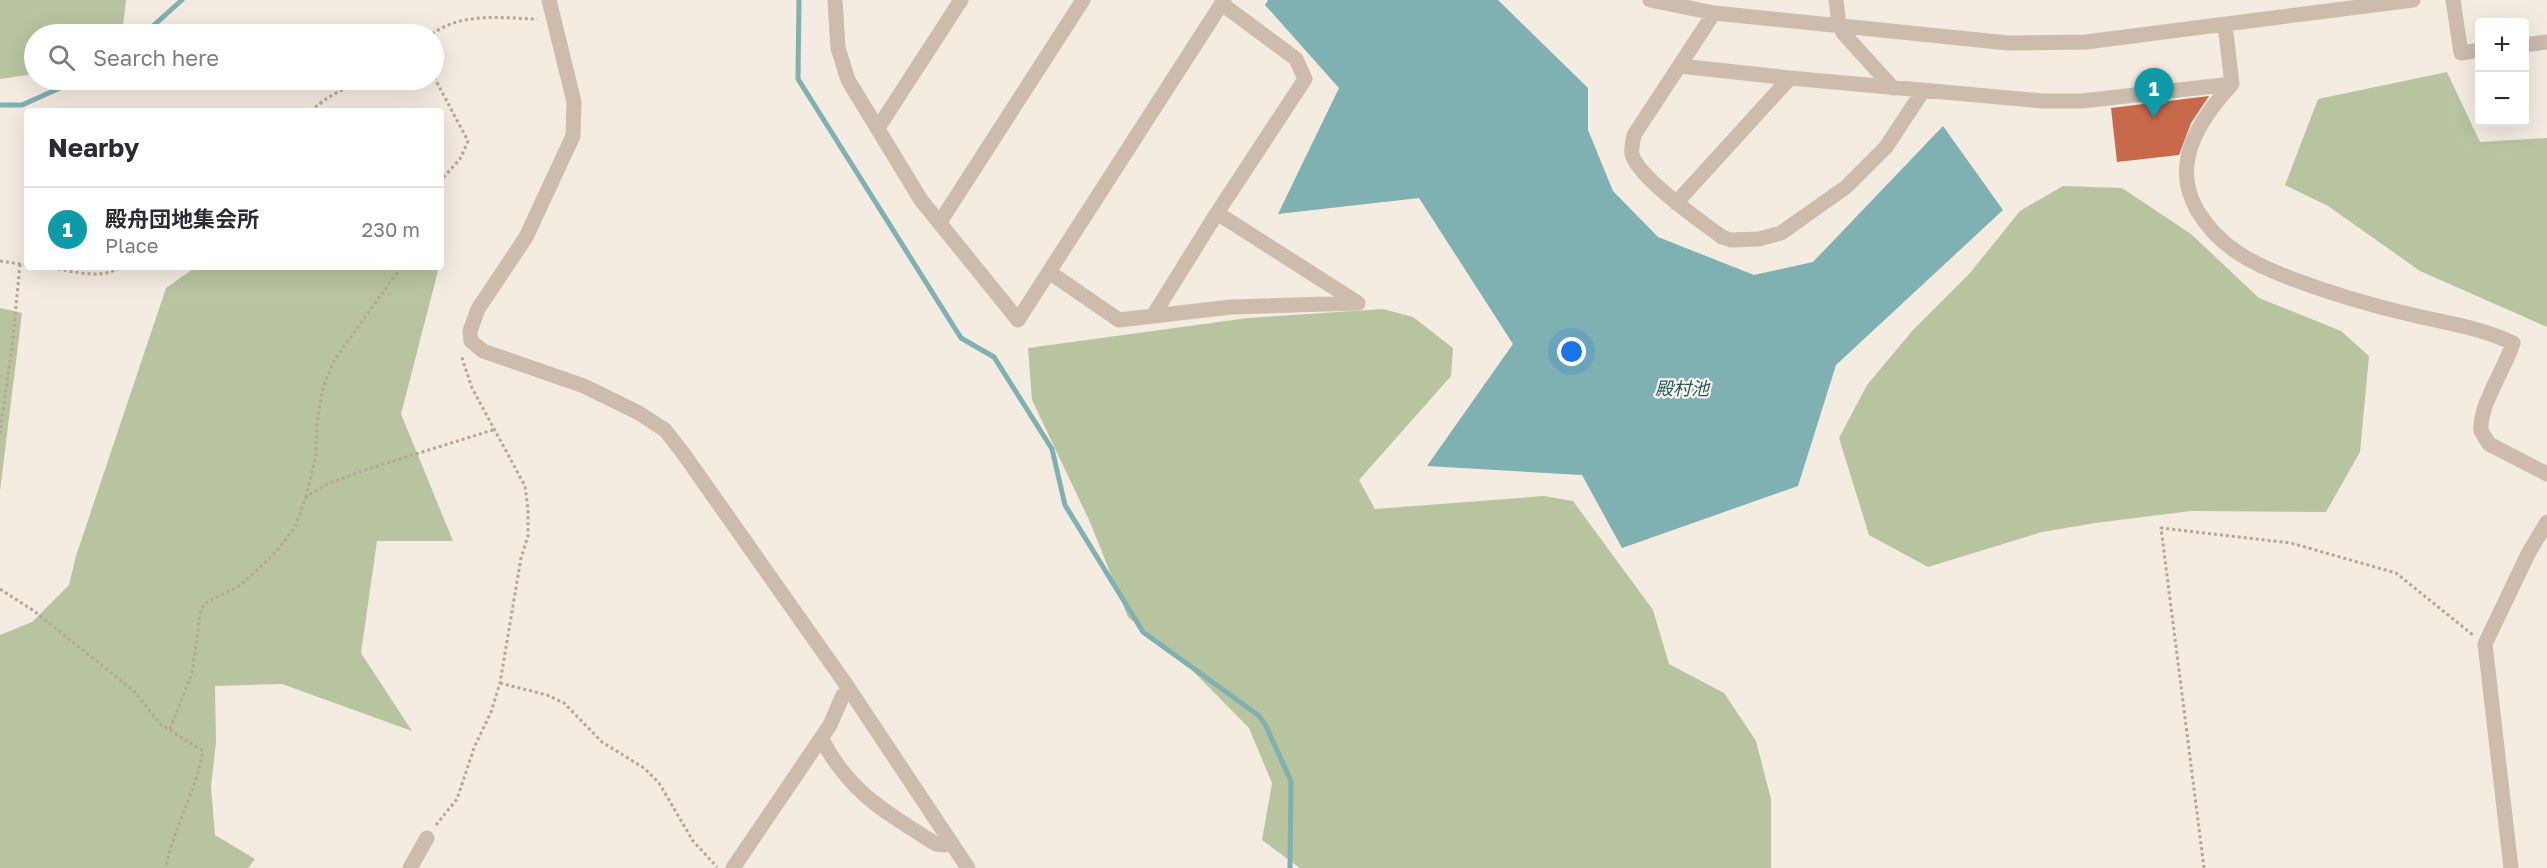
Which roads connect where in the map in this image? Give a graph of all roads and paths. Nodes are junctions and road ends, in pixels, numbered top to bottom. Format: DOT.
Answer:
graph roads {
  1 [pos="549,0"];
  2 [pos="835,0"];
  3 [pos="961,0"];
  4 [pos="1083,0"];
  5 [pos="1650,0"];
  6 [pos="1836,0"];
  7 [pos="2413,0"];
  8 [pos="2453,0"];
  9 [pos="1223,2"];
  10 [pos="2329,5"];
  11 [pos="1714,13"];
  12 [pos="554,20"];
  13 [pos="1839,25"];
  14 [pos="2225,25"];
  15 [pos="444,28"];
  16 [pos="2547,42"];
  17 [pos="2529,44"];
  18 [pos="2475,51"];
  19 [pos="1680,66"];
  20 [pos="1790,78"];
  21 [pos="2232,84"];
  22 [pos="1893,88"];
  23 [pos="339,90"];
  24 [pos="441,90"];
  25 [pos="1923,91"];
  26 [pos="314,108"];
  27 [pos="879,128"];
  28 [pos="444,177"];
  29 [pos="1676,203"];
  30 [pos="1218,213"];
  31 [pos="940,222"];
  32 [pos="0,261"];
  33 [pos="20,264"];
  34 [pos="24,265"];
  35 [pos="70,270"];
  36 [pos="114,270"];
  37 [pos="399,270"];
  38 [pos="1049,272"];
  39 [pos="1154,314"];
  40 [pos="471,341"];
  41 [pos="496,429"];
  42 [pos="0,434"];
  43 [pos="2547,474"];
  44 [pos="306,497"];
  45 [pos="2547,522"];
  46 [pos="0,590"];
  47 [pos="2485,644"];
  48 [pos="500,683"];
  49 [pos="850,691"];
  50 [pos="170,729"];
  51 [pos="821,738"];
  52 [pos="427,838"];
  53 [pos="951,842"];
  54 [pos="166,868"];
  55 [pos="410,868"];
  56 [pos="718,868"];
  57 [pos="733,868"];
  58 [pos="968,868"];
  59 [pos="2204,868"];
  60 [pos="2511,868"];
  1 -- 12 [label="street"];
  2 -- 27 [label="street"];
  3 -- 27 [label="street"];
  4 -- 31 [label="street"];
  5 -- 11 [label="street"];
  6 -- 13 [label="street"];
  7 -- 10 [label="street"];
  8 -- 18 [label="street"];
  9 -- 30 [label="street"];
  9 -- 38 [label="street"];
  10 -- 14 [label="street"];
  11 -- 13 [label="street"];
  11 -- 19 [label="street"];
  12 -- 15 [label="path"];
  12 -- 40 [label="street"];
  13 -- 14 [label="street"];
  13 -- 22 [label="street"];
  14 -- 21 [label="street"];
  16 -- 17 [label="street"];
  19 -- 20 [label="street"];
  19 -- 29 [label="street"];
  20 -- 22 [label="street"];
  20 -- 29 [label="street"];
  21 -- 25 [label="street"];
  21 -- 43 [label="street"];
  22 -- 25 [label="street"];
  23 -- 26 [label="path"];
  24 -- 28 [label="path"];
  25 -- 29 [label="street"];
  27 -- 31 [label="street"];
  30 -- 39 [label="street"];
  30 -- 39 [label="street"];
  31 -- 38 [label="street"];
  32 -- 33 [label="path"];
  33 -- 34 [label="path"];
  33 -- 42 [label="path"];
  35 -- 36 [label="path"];
  37 -- 44 [label="path"];
  38 -- 39 [label="street"];
  40 -- 41 [label="path"];
  40 -- 49 [label="street"];
  41 -- 44 [label="path"];
  41 -- 48 [label="path"];
  44 -- 50 [label="path"];
  45 -- 47 [label="street"];
  46 -- 50 [label="path"];
  47 -- 59 [label="path"];
  47 -- 60 [label="street"];
  48 -- 52 [label="path"];
  48 -- 56 [label="path"];
  49 -- 51 [label="street"];
  49 -- 53 [label="street"];
  50 -- 54 [label="path"];
  51 -- 53 [label="street"];
  51 -- 57 [label="street"];
  52 -- 55 [label="street"];
  53 -- 58 [label="street"];
}
